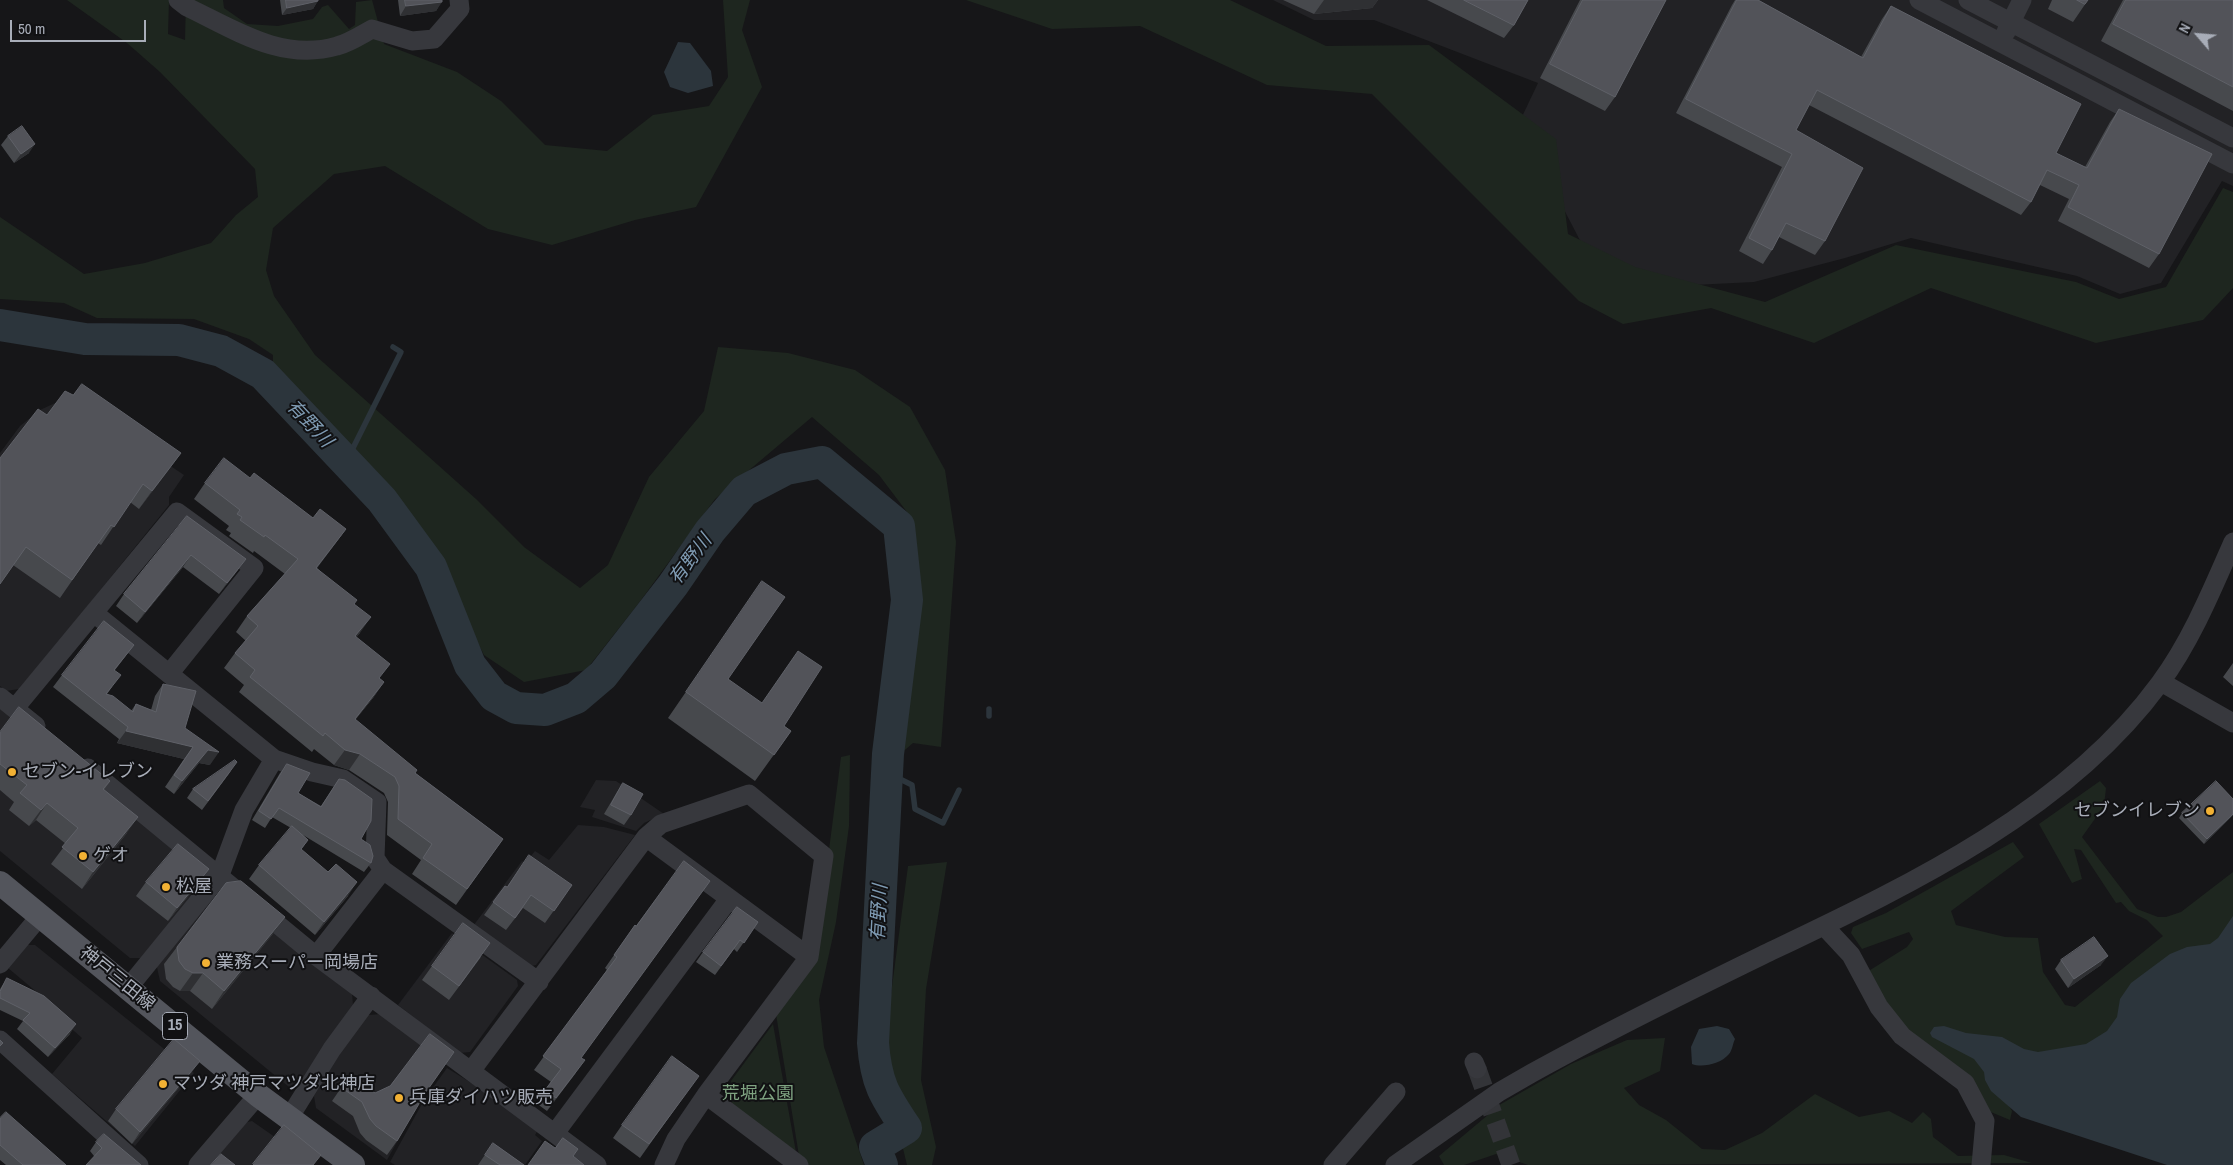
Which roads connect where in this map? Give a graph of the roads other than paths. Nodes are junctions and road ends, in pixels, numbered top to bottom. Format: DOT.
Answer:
graph roads {
  1 [pos="178,0"];
  2 [pos="459,0"];
  3 [pos="1919,0"];
  4 [pos="1968,0"];
  5 [pos="2022,0"];
  6 [pos="2011,22"];
  7 [pos="2000,42"];
  8 [pos="2233,138"];
  9 [pos="2233,164"];
  10 [pos="2233,542"];
  11 [pos="94,613"];
  12 [pos="169,674"];
  13 [pos="2161,682"];
  14 [pos="0,697"];
  15 [pos="15,708"];
  16 [pos="2233,723"];
  17 [pos="53,739"];
  18 [pos="75,758"];
  19 [pos="274,759"];
  20 [pos="646,837"];
  21 [pos="383,870"];
  22 [pos="220,875"];
  23 [pos="0,883"];
  24 [pos="729,899"];
  25 [pos="40,916"];
  26 [pos="1824,926"];
  27 [pos="316,956"];
  28 [pos="809,958"];
  29 [pos="0,964"];
  30 [pos="539,982"];
  31 [pos="128,988"];
  32 [pos="371,996"];
  33 [pos="0,1040"];
  34 [pos="471,1070"];
  35 [pos="1396,1092"];
  36 [pos="258,1095"];
  37 [pos="706,1095"];
  38 [pos="289,1118"];
  39 [pos="555,1133"];
  40 [pos="139,1165"];
  41 [pos="198,1165"];
  42 [pos="353,1165"];
  43 [pos="597,1165"];
  44 [pos="664,1165"];
  45 [pos="799,1165"];
  46 [pos="1333,1165"];
  47 [pos="1395,1165"];
  48 [pos="1981,1165"];
  1 -- 2 [label="street"];
  3 -- 7 [label="street"];
  4 -- 6 [label="street"];
  5 -- 6 [label="street"];
  6 -- 7 [label="street"];
  6 -- 8 [label="street"];
  7 -- 9 [label="street"];
  10 -- 13 [label="street"];
  11 -- 12 [label="street"];
  11 -- 12 [label="street"];
  11 -- 15 [label="street"];
  12 -- 19 [label="street"];
  13 -- 16 [label="street"];
  13 -- 26 [label="street"];
  14 -- 15 [label="street"];
  15 -- 17 [label="street"];
  18 -- 22 [label="street"];
  19 -- 21 [label="street"];
  19 -- 22 [label="street"];
  20 -- 24 [label="street"];
  20 -- 28 [label="street"];
  20 -- 30 [label="street"];
  21 -- 27 [label="street"];
  21 -- 30 [label="street"];
  22 -- 27 [label="street"];
  22 -- 31 [label="street"];
  23 -- 25 [label="main road, 神戸三田線 / 15"];
  24 -- 28 [label="street"];
  24 -- 39 [label="street"];
  25 -- 29 [label="street"];
  25 -- 31 [label="main road, 神戸三田線 / 15"];
  26 -- 47 [label="street"];
  26 -- 48 [label="street"];
  27 -- 32 [label="street"];
  28 -- 37 [label="street"];
  30 -- 34 [label="street"];
  31 -- 36 [label="main road, 神戸三田線 / 15"];
  32 -- 34 [label="street"];
  32 -- 38 [label="street"];
  33 -- 40 [label="street"];
  34 -- 39 [label="street"];
  35 -- 46 [label="street"];
  36 -- 38 [label="main road, 神戸三田線 / 15"];
  36 -- 41 [label="street"];
  37 -- 44 [label="street"];
  37 -- 45 [label="street"];
  38 -- 42 [label="main road, 神戸三田線 / 15"];
  39 -- 43 [label="street"];
}
